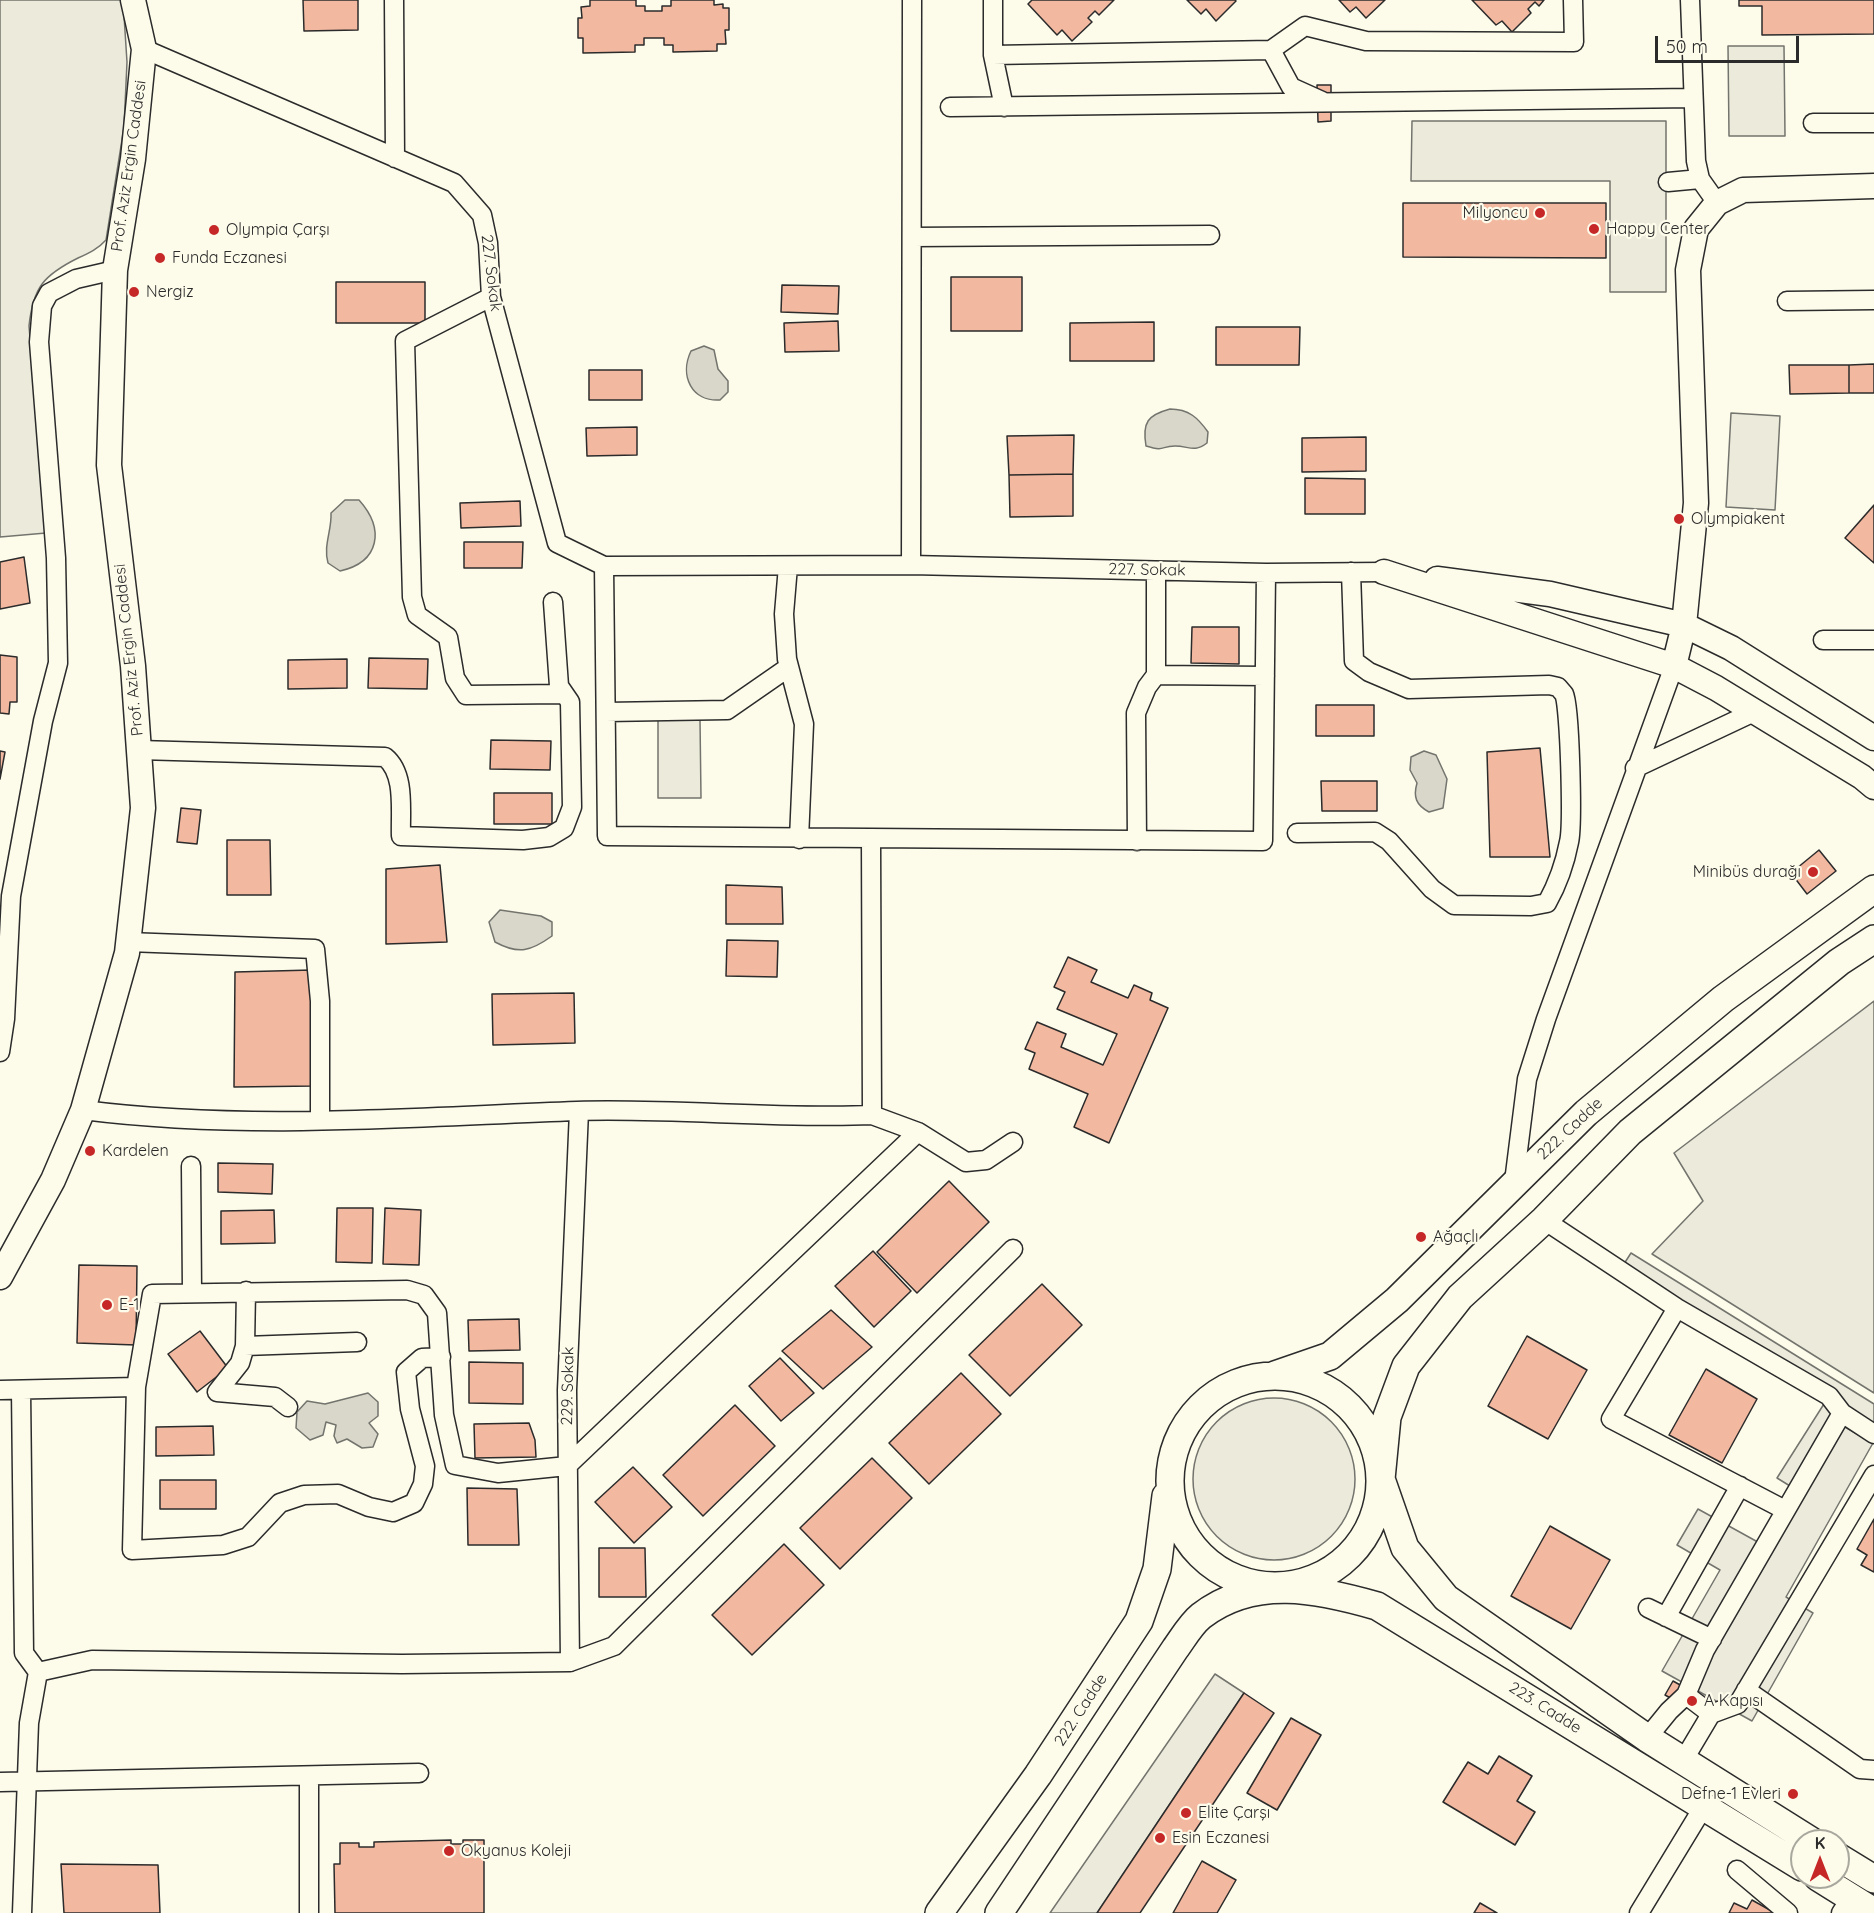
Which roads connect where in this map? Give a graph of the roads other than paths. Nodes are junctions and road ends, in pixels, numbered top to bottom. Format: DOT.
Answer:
graph roads {
  1 [pos="133,0"];
  2 [pos="394,0"];
  3 [pos="912,0"];
  4 [pos="993,0"];
  5 [pos="1573,0"];
  6 [pos="1690,0"];
  7 [pos="144,49"];
  8 [pos="1271,50"];
  9 [pos="993,55"];
  10 [pos="1693,98"];
  11 [pos="1329,104"];
  12 [pos="950,107"];
  13 [pos="1004,107"];
  14 [pos="1813,123"];
  15 [pos="1874,123"];
  16 [pos="395,158"];
  17 [pos="1700,179"];
  18 [pos="1668,182"];
  19 [pos="1874,186"];
  20 [pos="1717,203"];
  21 [pos="1210,235"];
  22 [pos="912,237"];
  23 [pos="115,270"];
  24 [pos="491,297"];
  25 [pos="1874,300"];
  26 [pos="1787,301"];
  27 [pos="911,565"];
  28 [pos="604,566"];
  29 [pos="788,566"];
  30 [pos="1156,571"];
  31 [pos="1351,572"];
  32 [pos="1384,572"];
  33 [pos="1266,573"];
  34 [pos="553,602"];
  35 [pos="1684,625"];
  36 [pos="1823,640"];
  37 [pos="1874,640"];
  38 [pos="1674,666"];
  39 [pos="789,668"];
  40 [pos="1156,675"];
  41 [pos="1265,676"];
  42 [pos="562,694"];
  43 [pos="1756,711"];
  44 [pos="606,712"];
  45 [pos="1874,738"];
  46 [pos="139,750"];
  47 [pos="1635,768"];
  48 [pos="1874,787"];
  49 [pos="1297,833"];
  50 [pos="799,839"];
  51 [pos="871,839"];
  52 [pos="1137,841"];
  53 [pos="1874,889"];
  54 [pos="1874,939"];
  55 [pos="128,942"];
  56 [pos="0,1052"];
  57 [pos="83,1110"];
  58 [pos="579,1111"];
  59 [pos="872,1115"];
  60 [pos="320,1120"];
  61 [pos="918,1132"];
  62 [pos="1013,1142"];
  63 [pos="191,1166"];
  64 [pos="1514,1182"];
  65 [pos="1544,1220"];
  66 [pos="1012,1249"];
  67 [pos="0,1277"];
  68 [pos="246,1291"];
  69 [pos="192,1292"];
  70 [pos="1677,1308"];
  71 [pos="357,1342"];
  72 [pos="245,1346"];
  73 [pos="441,1357"];
  74 [pos="1275,1375"];
  75 [pos="136,1387"];
  76 [pos="0,1390"];
  77 [pos="21,1390"];
  78 [pos="288,1407"];
  79 [pos="1842,1413"];
  80 [pos="1874,1434"];
  81 [pos="567,1466"];
  82 [pos="1874,1475"];
  83 [pos="1381,1479"];
  84 [pos="1168,1483"];
  85 [pos="1740,1486"];
  86 [pos="1785,1510"];
  87 [pos="1274,1587"];
  88 [pos="1648,1608"];
  89 [pos="1666,1617"];
  90 [pos="1712,1639"];
  91 [pos="570,1662"];
  92 [pos="38,1672"];
  93 [pos="1746,1690"];
  94 [pos="1686,1695"];
  95 [pos="1711,1714"];
  96 [pos="1647,1738"];
  97 [pos="1683,1761"];
  98 [pos="1874,1770"];
  99 [pos="419,1773"];
  100 [pos="309,1776"];
  101 [pos="0,1782"];
  102 [pos="27,1782"];
  103 [pos="1704,1806"];
  104 [pos="1792,1829"];
  105 [pos="1790,1860"];
  106 [pos="1850,1864"];
  107 [pos="1737,1870"];
  108 [pos="1874,1879"];
  109 [pos="1830,1889"];
  110 [pos="1846,1905"];
  111 [pos="1874,1912"];
  112 [pos="22,1913"];
  113 [pos="309,1913"];
  114 [pos="939,1913"];
  115 [pos="999,1913"];
  116 [pos="1639,1913"];
  117 [pos="1788,1913"];
  1 -- 7 [label="street, Prof. Aziz Ergin Caddesi"];
  2 -- 16 [label="street"];
  3 -- 22 [label="street"];
  4 -- 9 [label="street"];
  5 -- 8 [label="street"];
  6 -- 10 [label="street"];
  7 -- 16 [label="street, 227. Sokak"];
  7 -- 23 [label="street, Prof. Aziz Ergin Caddesi"];
  8 -- 9 [label="street"];
  8 -- 11 [label="street"];
  9 -- 13 [label="street"];
  10 -- 11 [label="street"];
  10 -- 17 [label="street"];
  11 -- 13 [label="street"];
  12 -- 13 [label="street"];
  14 -- 15 [label="street"];
  16 -- 24 [label="street, 227. Sokak"];
  17 -- 18 [label="street"];
  17 -- 20 [label="street"];
  19 -- 20 [label="street"];
  20 -- 35 [label="street"];
  21 -- 22 [label="street"];
  22 -- 27 [label="street"];
  23 -- 46 [label="street, Prof. Aziz Ergin Caddesi"];
  23 -- 56 [label="street"];
  24 -- 28 [label="street, 227. Sokak"];
  24 -- 42 [label="street"];
  25 -- 26 [label="street"];
  27 -- 29 [label="street, 227. Sokak"];
  27 -- 30 [label="street, 227. Sokak"];
  28 -- 29 [label="street, 227. Sokak"];
  28 -- 44 [label="street"];
  29 -- 39 [label="street"];
  30 -- 33 [label="street, 227. Sokak"];
  30 -- 40 [label="street"];
  31 -- 32 [label="street, 227. Sokak"];
  31 -- 33 [label="street, 227. Sokak"];
  31 -- 49 [label="street"];
  32 -- 35 [label="street"];
  32 -- 38 [label="street"];
  33 -- 41 [label="street"];
  34 -- 42 [label="street"];
  35 -- 38 [label="street"];
  35 -- 45 [label="street"];
  36 -- 37 [label="street"];
  38 -- 43 [label="street"];
  38 -- 47 [label="street"];
  39 -- 44 [label="street"];
  39 -- 50 [label="street"];
  40 -- 41 [label="street"];
  40 -- 52 [label="street"];
  41 -- 52 [label="street"];
  42 -- 46 [label="street"];
  43 -- 47 [label="street"];
  43 -- 48 [label="street"];
  44 -- 50 [label="street"];
  46 -- 55 [label="street, Prof. Aziz Ergin Caddesi"];
  47 -- 64 [label="street"];
  50 -- 51 [label="street"];
  51 -- 52 [label="street"];
  51 -- 59 [label="street"];
  53 -- 64 [label="main road, 222. Cadde"];
  54 -- 65 [label="main road"];
  55 -- 57 [label="street, Prof. Aziz Ergin Caddesi"];
  55 -- 60 [label="street"];
  57 -- 60 [label="street"];
  57 -- 67 [label="street, Prof. Aziz Ergin Caddesi"];
  58 -- 59 [label="street"];
  58 -- 60 [label="street"];
  58 -- 81 [label="street, 229. Sokak"];
  59 -- 61 [label="street"];
  61 -- 62 [label="street"];
  61 -- 81 [label="street"];
  63 -- 69 [label="street"];
  64 -- 74 [label="main road, 222. Cadde"];
  65 -- 70 [label="street"];
  65 -- 83 [label="main road"];
  66 -- 91 [label="street"];
  68 -- 69 [label="street"];
  68 -- 72 [label="street"];
  68 -- 73 [label="street"];
  69 -- 75 [label="street"];
  70 -- 79 [label="street"];
  70 -- 85 [label="street"];
  71 -- 72 [label="street"];
  72 -- 78 [label="street"];
  73 -- 75 [label="street"];
  73 -- 81 [label="street"];
  74 -- 83 [label="main road"];
  74 -- 84 [label="main road"];
  75 -- 77 [label="street"];
  76 -- 77 [label="street"];
  77 -- 92 [label="street"];
  79 -- 80 [label="street"];
  79 -- 86 [label="street"];
  81 -- 91 [label="street, 229. Sokak"];
  82 -- 93 [label="street"];
  83 -- 87 [label="main road"];
  83 -- 96 [label="main road, 223. Cadde"];
  84 -- 87 [label="main road"];
  84 -- 114 [label="main road, 222. Cadde"];
  85 -- 86 [label="street"];
  85 -- 89 [label="street"];
  86 -- 90 [label="street"];
  87 -- 103 [label="main road, 223. Cadde"];
  87 -- 115 [label="main road"];
  88 -- 89 [label="street"];
  89 -- 90 [label="street"];
  90 -- 94 [label="street"];
  91 -- 92 [label="street"];
  92 -- 102 [label="street"];
  93 -- 95 [label="street"];
  93 -- 98 [label="street"];
  94 -- 95 [label="street"];
  94 -- 96 [label="street"];
  95 -- 97 [label="street"];
  96 -- 97 [label="main road, 223. Cadde"];
  97 -- 104 [label="main road, 223. Cadde"];
  99 -- 100 [label="street"];
  100 -- 102 [label="street"];
  100 -- 113 [label="street"];
  101 -- 102 [label="street"];
  102 -- 112 [label="street"];
  103 -- 105 [label="main road, 223. Cadde"];
  103 -- 116 [label="street"];
  106 -- 108 [label="main road"];
  107 -- 117 [label="street"];
  109 -- 110 [label="main road"];
  110 -- 111 [label="main road"];
}
